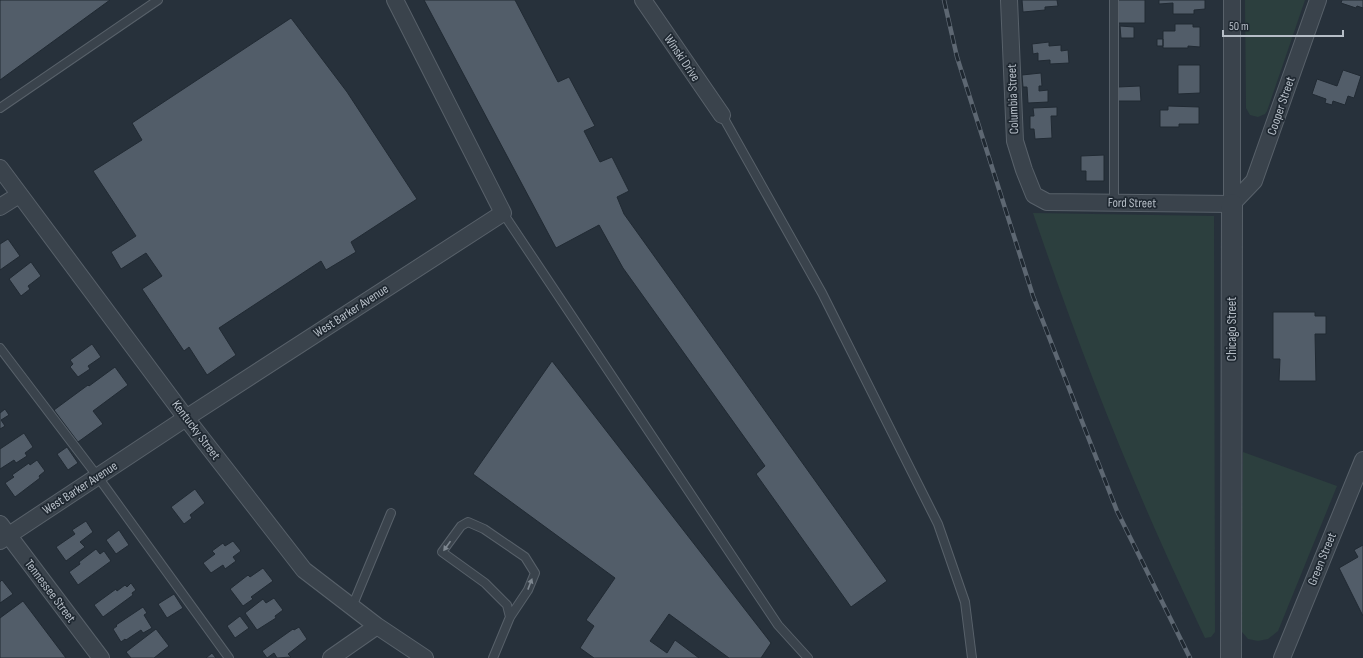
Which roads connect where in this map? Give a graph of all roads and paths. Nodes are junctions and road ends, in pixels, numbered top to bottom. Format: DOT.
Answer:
graph roads {
  1 [pos="158,0"];
  2 [pos="395,0"];
  3 [pos="643,0"];
  4 [pos="1009,0"];
  5 [pos="1114,0"];
  6 [pos="1232,0"];
  7 [pos="1318,0"];
  8 [pos="0,108"];
  9 [pos="722,115"];
  10 [pos="0,168"];
  11 [pos="19,195"];
  12 [pos="1034,195"];
  13 [pos="1114,203"];
  14 [pos="1232,204"];
  15 [pos="0,207"];
  16 [pos="503,213"];
  17 [pos="0,348"];
  18 [pos="186,418"];
  19 [pos="1363,460"];
  20 [pos="98,477"];
  21 [pos="391,513"];
  22 [pos="3,533"];
  23 [pos="352,607"];
  24 [pos="510,617"];
  25 [pos="377,626"];
  26 [pos="101,658"];
  27 [pos="229,658"];
  28 [pos="331,658"];
  29 [pos="425,658"];
  30 [pos="493,658"];
  31 [pos="808,658"];
  32 [pos="972,658"];
  33 [pos="1231,658"];
  34 [pos="1282,658"];
  1 -- 8 [label="lane"];
  2 -- 16 [label="street"];
  3 -- 9 [label="street, Winski Drive"];
  4 -- 12 [label="street, Columbia Street"];
  5 -- 13 [label="lane"];
  6 -- 14 [label="street, Chicago Street"];
  7 -- 14 [label="street, Cooper Street"];
  9 -- 32 [label="lane"];
  10 -- 11 [label="street, Kentucky Street"];
  11 -- 15 [label="street"];
  11 -- 18 [label="street, Kentucky Street"];
  12 -- 13 [label="street, Ford Street"];
  13 -- 14 [label="street, Ford Street"];
  14 -- 33 [label="street, Chicago Street"];
  16 -- 18 [label="street, West Barker Avenue"];
  16 -- 31 [label="lane"];
  17 -- 20 [label="lane"];
  18 -- 20 [label="street, West Barker Avenue"];
  18 -- 23 [label="street, Kentucky Street"];
  19 -- 34 [label="street, Green Street"];
  20 -- 22 [label="street, West Barker Avenue"];
  20 -- 27 [label="lane"];
  21 -- 23 [label="lane"];
  22 -- 26 [label="street, Tennessee Street"];
  23 -- 25 [label="street, Kentucky Street"];
  24 -- 24 [label="lane, one-way"];
  24 -- 30 [label="lane"];
  25 -- 28 [label="street"];
  25 -- 29 [label="street, Kentucky Street"];
}
